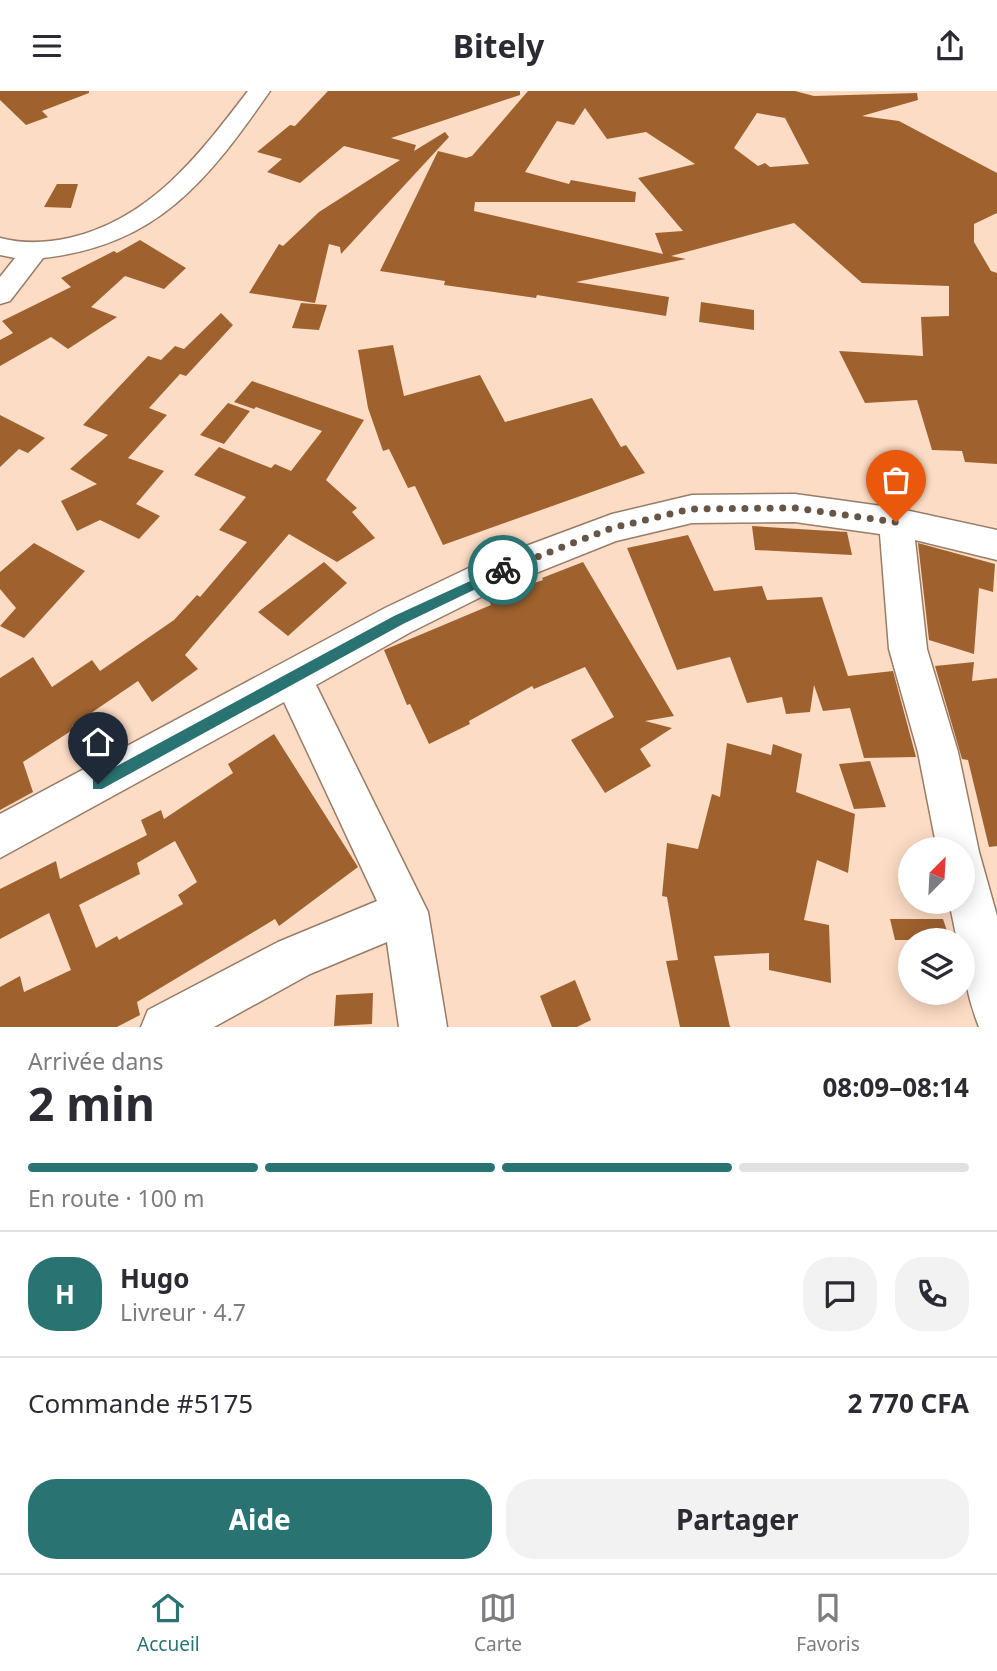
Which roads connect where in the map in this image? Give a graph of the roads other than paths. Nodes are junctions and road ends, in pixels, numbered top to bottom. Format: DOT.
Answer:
graph roads {
  1 [pos="259,91"];
  2 [pos="0,246"];
  3 [pos="34,252"];
  4 [pos="0,295"];
  5 [pos="896,522"];
  6 [pos="997,545"];
  7 [pos="293,679"];
  8 [pos="0,837"];
  9 [pos="956,837"];
  10 [pos="405,912"];
  11 [pos="974,914"];
  12 [pos="997,1012"];
  13 [pos="165,1027"];
  14 [pos="423,1027"];
  1 -- 3 [label="street"];
  2 -- 3 [label="street"];
  3 -- 4 [label="street"];
  5 -- 6 [label="street"];
  5 -- 7 [label="street"];
  5 -- 9 [label="street"];
  7 -- 8 [label="street"];
  7 -- 10 [label="street"];
  10 -- 13 [label="street"];
  10 -- 14 [label="street"];
  11 -- 12 [label="street"];
}
